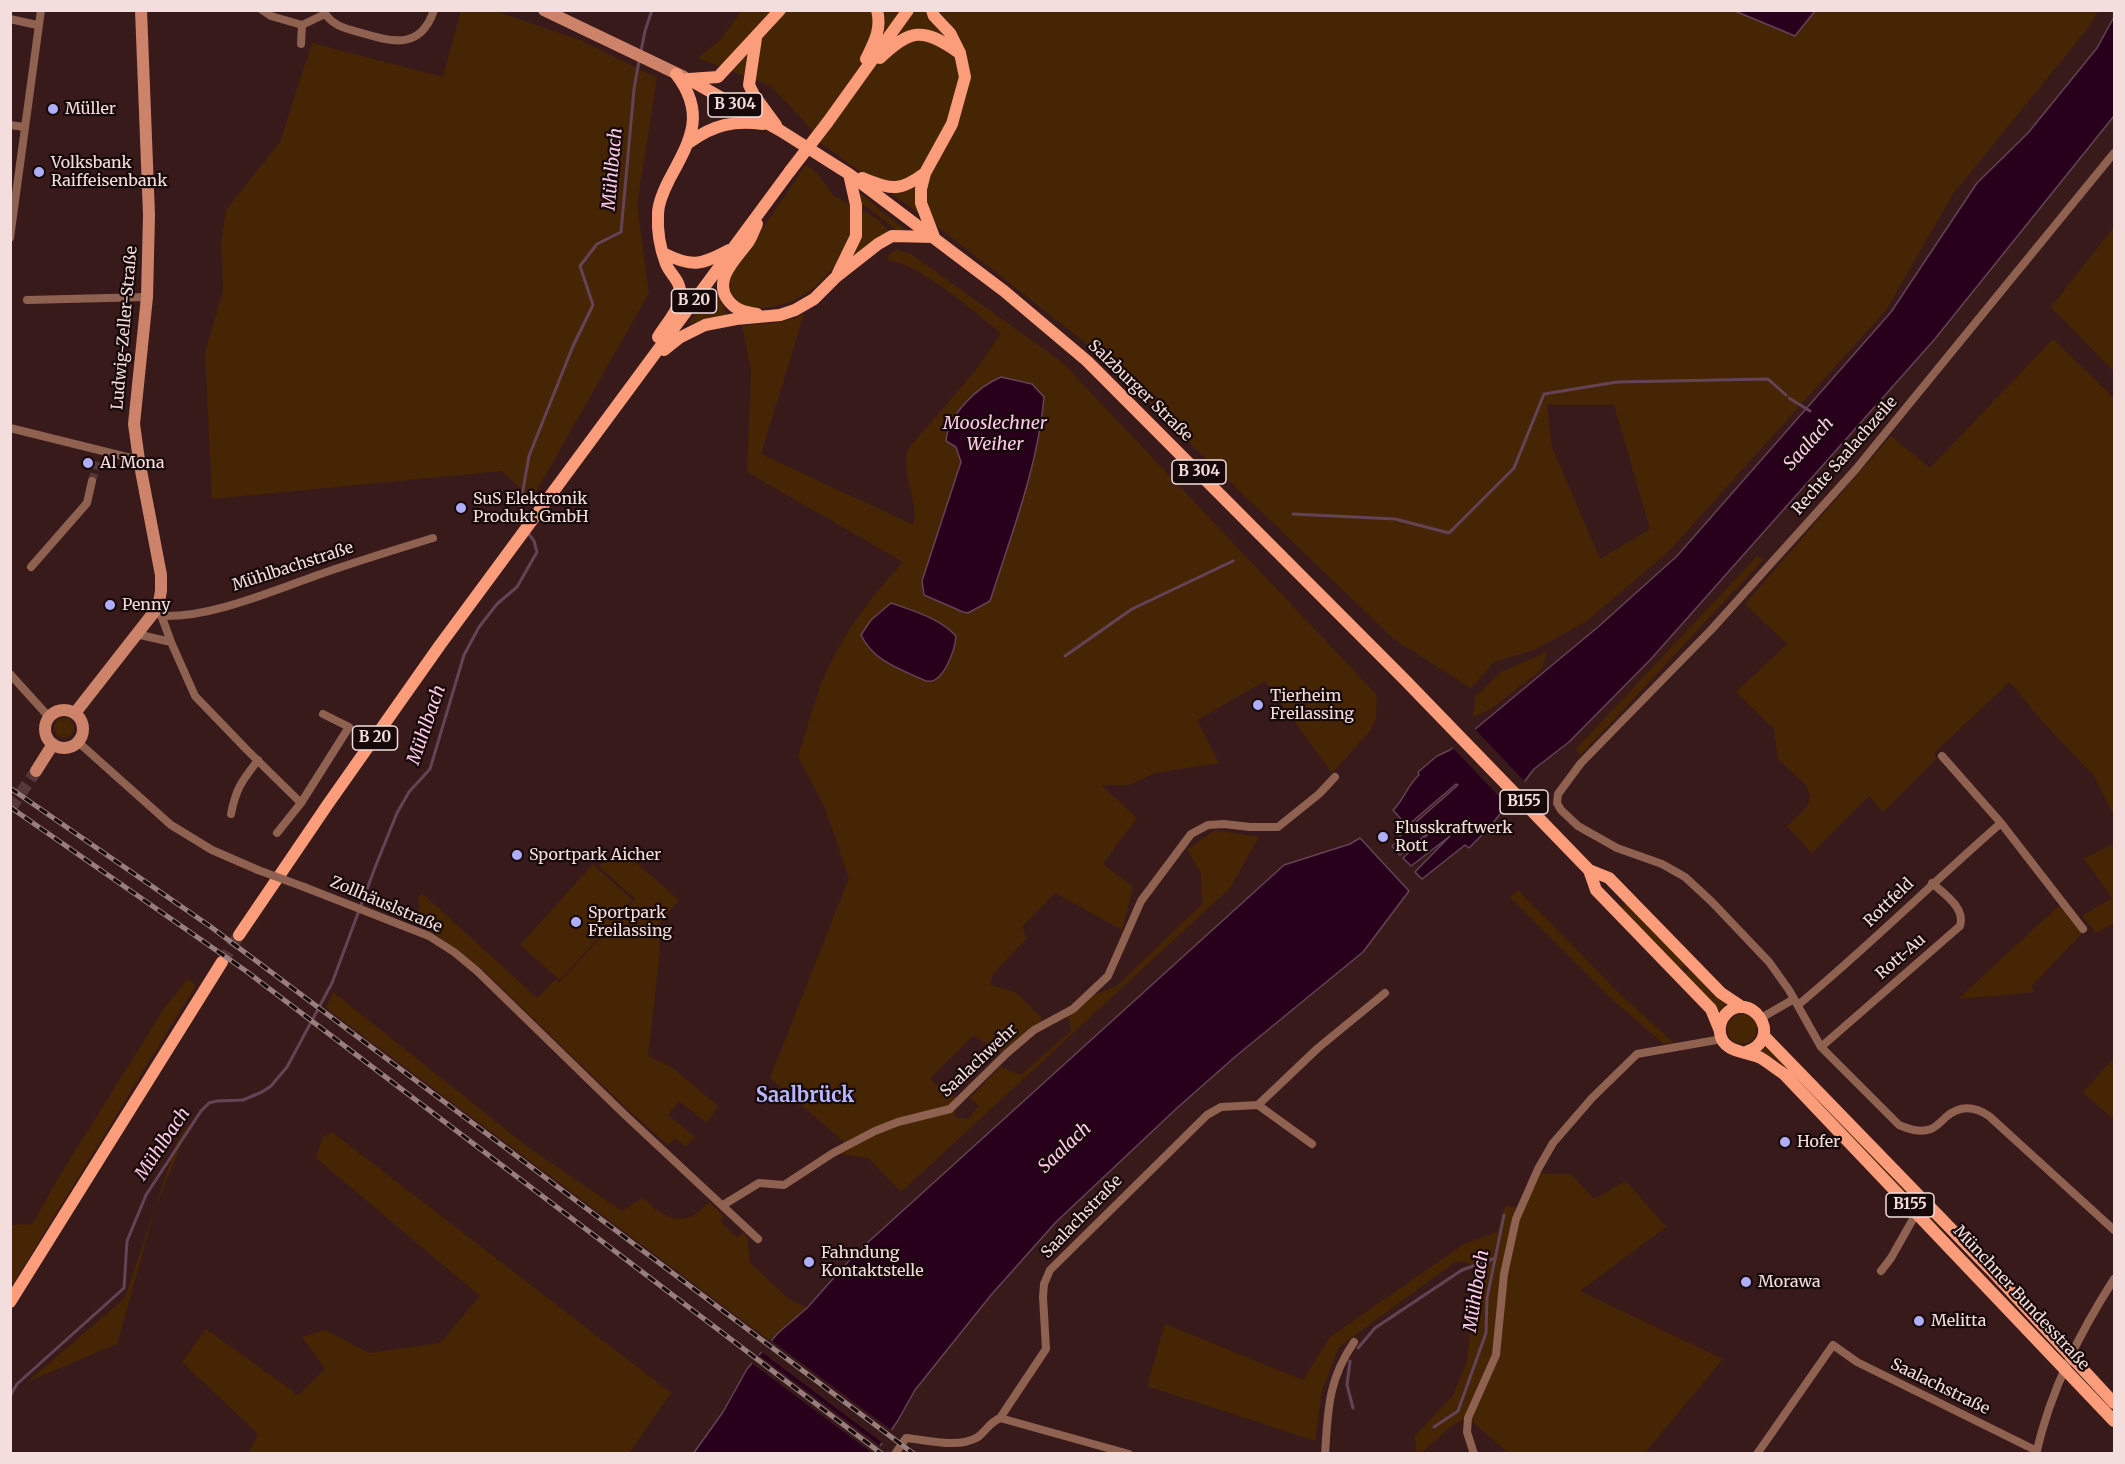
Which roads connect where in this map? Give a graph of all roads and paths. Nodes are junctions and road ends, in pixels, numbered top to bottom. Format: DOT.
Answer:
graph roads {
  1 [pos="41,10"];
  2 [pos="141,10"];
  3 [pos="262,10"];
  4 [pos="434,10"];
  5 [pos="544,10"];
  6 [pos="780,10"];
  7 [pos="877,10"];
  8 [pos="908,10"];
  9 [pos="932,10"];
  10 [pos="324,12"];
  11 [pos="10,19"];
  12 [pos="38,25"];
  13 [pos="302,25"];
  14 [pos="756,38"];
  15 [pos="301,44"];
  16 [pos="960,53"];
  17 [pos="682,76"];
  18 [pos="856,82"];
  19 [pos="10,124"];
  20 [pos="24,127"];
  21 [pos="781,130"];
  22 [pos="690,142"];
  23 [pos="2115,153"];
  24 [pos="925,173"];
  25 [pos="849,174"];
  26 [pos="763,209"];
  27 [pos="11,224"];
  28 [pos="934,237"];
  29 [pos="10,238"];
  30 [pos="733,248"];
  31 [pos="663,253"];
  32 [pos="836,277"];
  33 [pos="147,297"];
  34 [pos="27,300"];
  35 [pos="773,316"];
  36 [pos="654,354"];
  37 [pos="10,428"];
  38 [pos="100,451"];
  39 [pos="139,460"];
  40 [pos="98,461"];
  41 [pos="92,481"];
  42 [pos="433,538"];
  43 [pos="31,567"];
  44 [pos="159,611"];
  45 [pos="136,634"];
  46 [pos="171,642"];
  47 [pos="10,674"];
  48 [pos="75,713"];
  49 [pos="323,714"];
  50 [pos="49,717"];
  51 [pos="78,742"];
  52 [pos="53,744"];
  53 [pos="1942,756"];
  54 [pos="258,760"];
  55 [pos="1488,765"];
  56 [pos="36,771"];
  57 [pos="1335,777"];
  58 [pos="301,803"];
  59 [pos="231,814"];
  60 [pos="2001,823"];
  61 [pos="277,833"];
  62 [pos="1589,870"];
  63 [pos="1932,883"];
  64 [pos="2083,930"];
  65 [pos="239,935"];
  66 [pos="222,962"];
  67 [pos="1385,993"];
  68 [pos="1796,1002"];
  69 [pos="1742,1007"];
  70 [pos="1761,1018"];
  71 [pos="1721,1035"];
  72 [pos="1764,1036"];
  73 [pos="1821,1047"];
  74 [pos="1746,1052"];
  75 [pos="1258,1105"];
  76 [pos="1312,1144"];
  77 [pos="723,1205"];
  78 [pos="1919,1214"];
  79 [pos="2115,1230"];
  80 [pos="758,1239"];
  81 [pos="1881,1272"];
  82 [pos="2115,1279"];
  83 [pos="10,1302"];
  84 [pos="1354,1342"];
  85 [pos="2070,1355"];
  86 [pos="2065,1369"];
  87 [pos="2115,1403"];
  88 [pos="1000,1418"];
  89 [pos="2115,1421"];
  90 [pos="2037,1452"];
  91 [pos="895,1454"];
  92 [pos="1129,1454"];
  93 [pos="1325,1454"];
  94 [pos="1474,1454"];
  95 [pos="1757,1454"];
  1 -- 12 [label="street"];
  2 -- 33 [label="street, Ludwig-Zeller-Straße"];
  3 -- 13 [label="street"];
  4 -- 10 [label="street"];
  5 -- 17 [label="street"];
  6 -- 14 [label="main road"];
  7 -- 18 [label="main road"];
  8 -- 18 [label="main road, B 20"];
  9 -- 16 [label="main road"];
  10 -- 13 [label="street"];
  11 -- 12 [label="street"];
  12 -- 20 [label="street"];
  13 -- 15 [label="street"];
  14 -- 17 [label="main road"];
  14 -- 21 [label="main road"];
  16 -- 18 [label="main road"];
  16 -- 24 [label="main road"];
  17 -- 21 [label="main road, B 304"];
  17 -- 22 [label="main road"];
  18 -- 26 [label="main road, B 20, bridge"];
  19 -- 20 [label="street"];
  20 -- 27 [label="street"];
  21 -- 22 [label="main road"];
  21 -- 25 [label="main road, B 304"];
  22 -- 31 [label="main road"];
  23 -- 68 [label="street, Rechte Saalachzeile"];
  24 -- 25 [label="main road"];
  24 -- 28 [label="main road"];
  25 -- 28 [label="main road, B 304"];
  25 -- 32 [label="main road"];
  26 -- 30 [label="main road, B 20"];
  26 -- 35 [label="main road"];
  27 -- 29 [label="street"];
  28 -- 32 [label="main road"];
  28 -- 55 [label="main road, Salzburger Straße / B 304"];
  30 -- 31 [label="main road"];
  30 -- 36 [label="main road, B 20"];
  31 -- 36 [label="main road"];
  32 -- 35 [label="main road"];
  33 -- 34 [label="street"];
  33 -- 39 [label="street, Ludwig-Zeller-Straße"];
  35 -- 36 [label="main road"];
  36 -- 65 [label="main road, B 20"];
  37 -- 38 [label="street"];
  38 -- 39 [label="street"];
  38 -- 40 [label="street"];
  39 -- 44 [label="street, Ludwig-Zeller-Straße"];
  41 -- 43 [label="street"];
  42 -- 44 [label="street, Mühlbachstraße"];
  44 -- 45 [label="street"];
  44 -- 46 [label="street, Ludwig-Zeller-Straße"];
  45 -- 46 [label="street"];
  45 -- 48 [label="street"];
  46 -- 54 [label="street, Ludwig-Zeller-Straße"];
  47 -- 50 [label="street"];
  48 -- 50 [label="street"];
  48 -- 51 [label="street"];
  49 -- 58 [label="street"];
  50 -- 52 [label="street"];
  51 -- 52 [label="street"];
  51 -- 77 [label="street, Zollhäuslstraße, bridge"];
  52 -- 56 [label="street"];
  53 -- 60 [label="street"];
  54 -- 58 [label="street, Ludwig-Zeller-Straße"];
  54 -- 59 [label="street"];
  55 -- 62 [label="main road, B155"];
  57 -- 77 [label="street, Saalachwehr"];
  58 -- 61 [label="street"];
  60 -- 63 [label="street, Rottfeld"];
  60 -- 64 [label="street"];
  62 -- 69 [label="main road, B155"];
  62 -- 71 [label="main road, B155"];
  63 -- 68 [label="street, Rottfeld"];
  63 -- 73 [label="street, Rott-Au"];
  66 -- 83 [label="main road"];
  67 -- 75 [label="street"];
  68 -- 70 [label="street, Rottfeld"];
  68 -- 73 [label="street, Rechte Saalachzeile"];
  69 -- 70 [label="main road"];
  69 -- 71 [label="main road"];
  70 -- 72 [label="main road"];
  71 -- 74 [label="main road"];
  71 -- 94 [label="street"];
  72 -- 74 [label="main road"];
  72 -- 85 [label="main road, Münchner Bundesstraße / B155"];
  73 -- 79 [label="street, Rechte Saalachzeile"];
  74 -- 78 [label="main road, Münchner Bundesstraße / B155"];
  75 -- 76 [label="street"];
  75 -- 88 [label="street, Saalachstraße"];
  77 -- 80 [label="street, Zollhäuslstraße"];
  78 -- 81 [label="street"];
  78 -- 86 [label="main road, Münchner Bundesstraße / B155"];
  82 -- 85 [label="street, Saalachstraße"];
  84 -- 93 [label="street"];
  85 -- 86 [label="street, Saalachstraße"];
  85 -- 87 [label="main road, Münchner Bundesstraße / B155"];
  86 -- 89 [label="main road, Münchner Bundesstraße / B155"];
  86 -- 90 [label="street, Saalachstraße"];
  88 -- 91 [label="street, Saalachstraße"];
  88 -- 92 [label="street"];
  90 -- 95 [label="street, Saalachstraße"];
}
